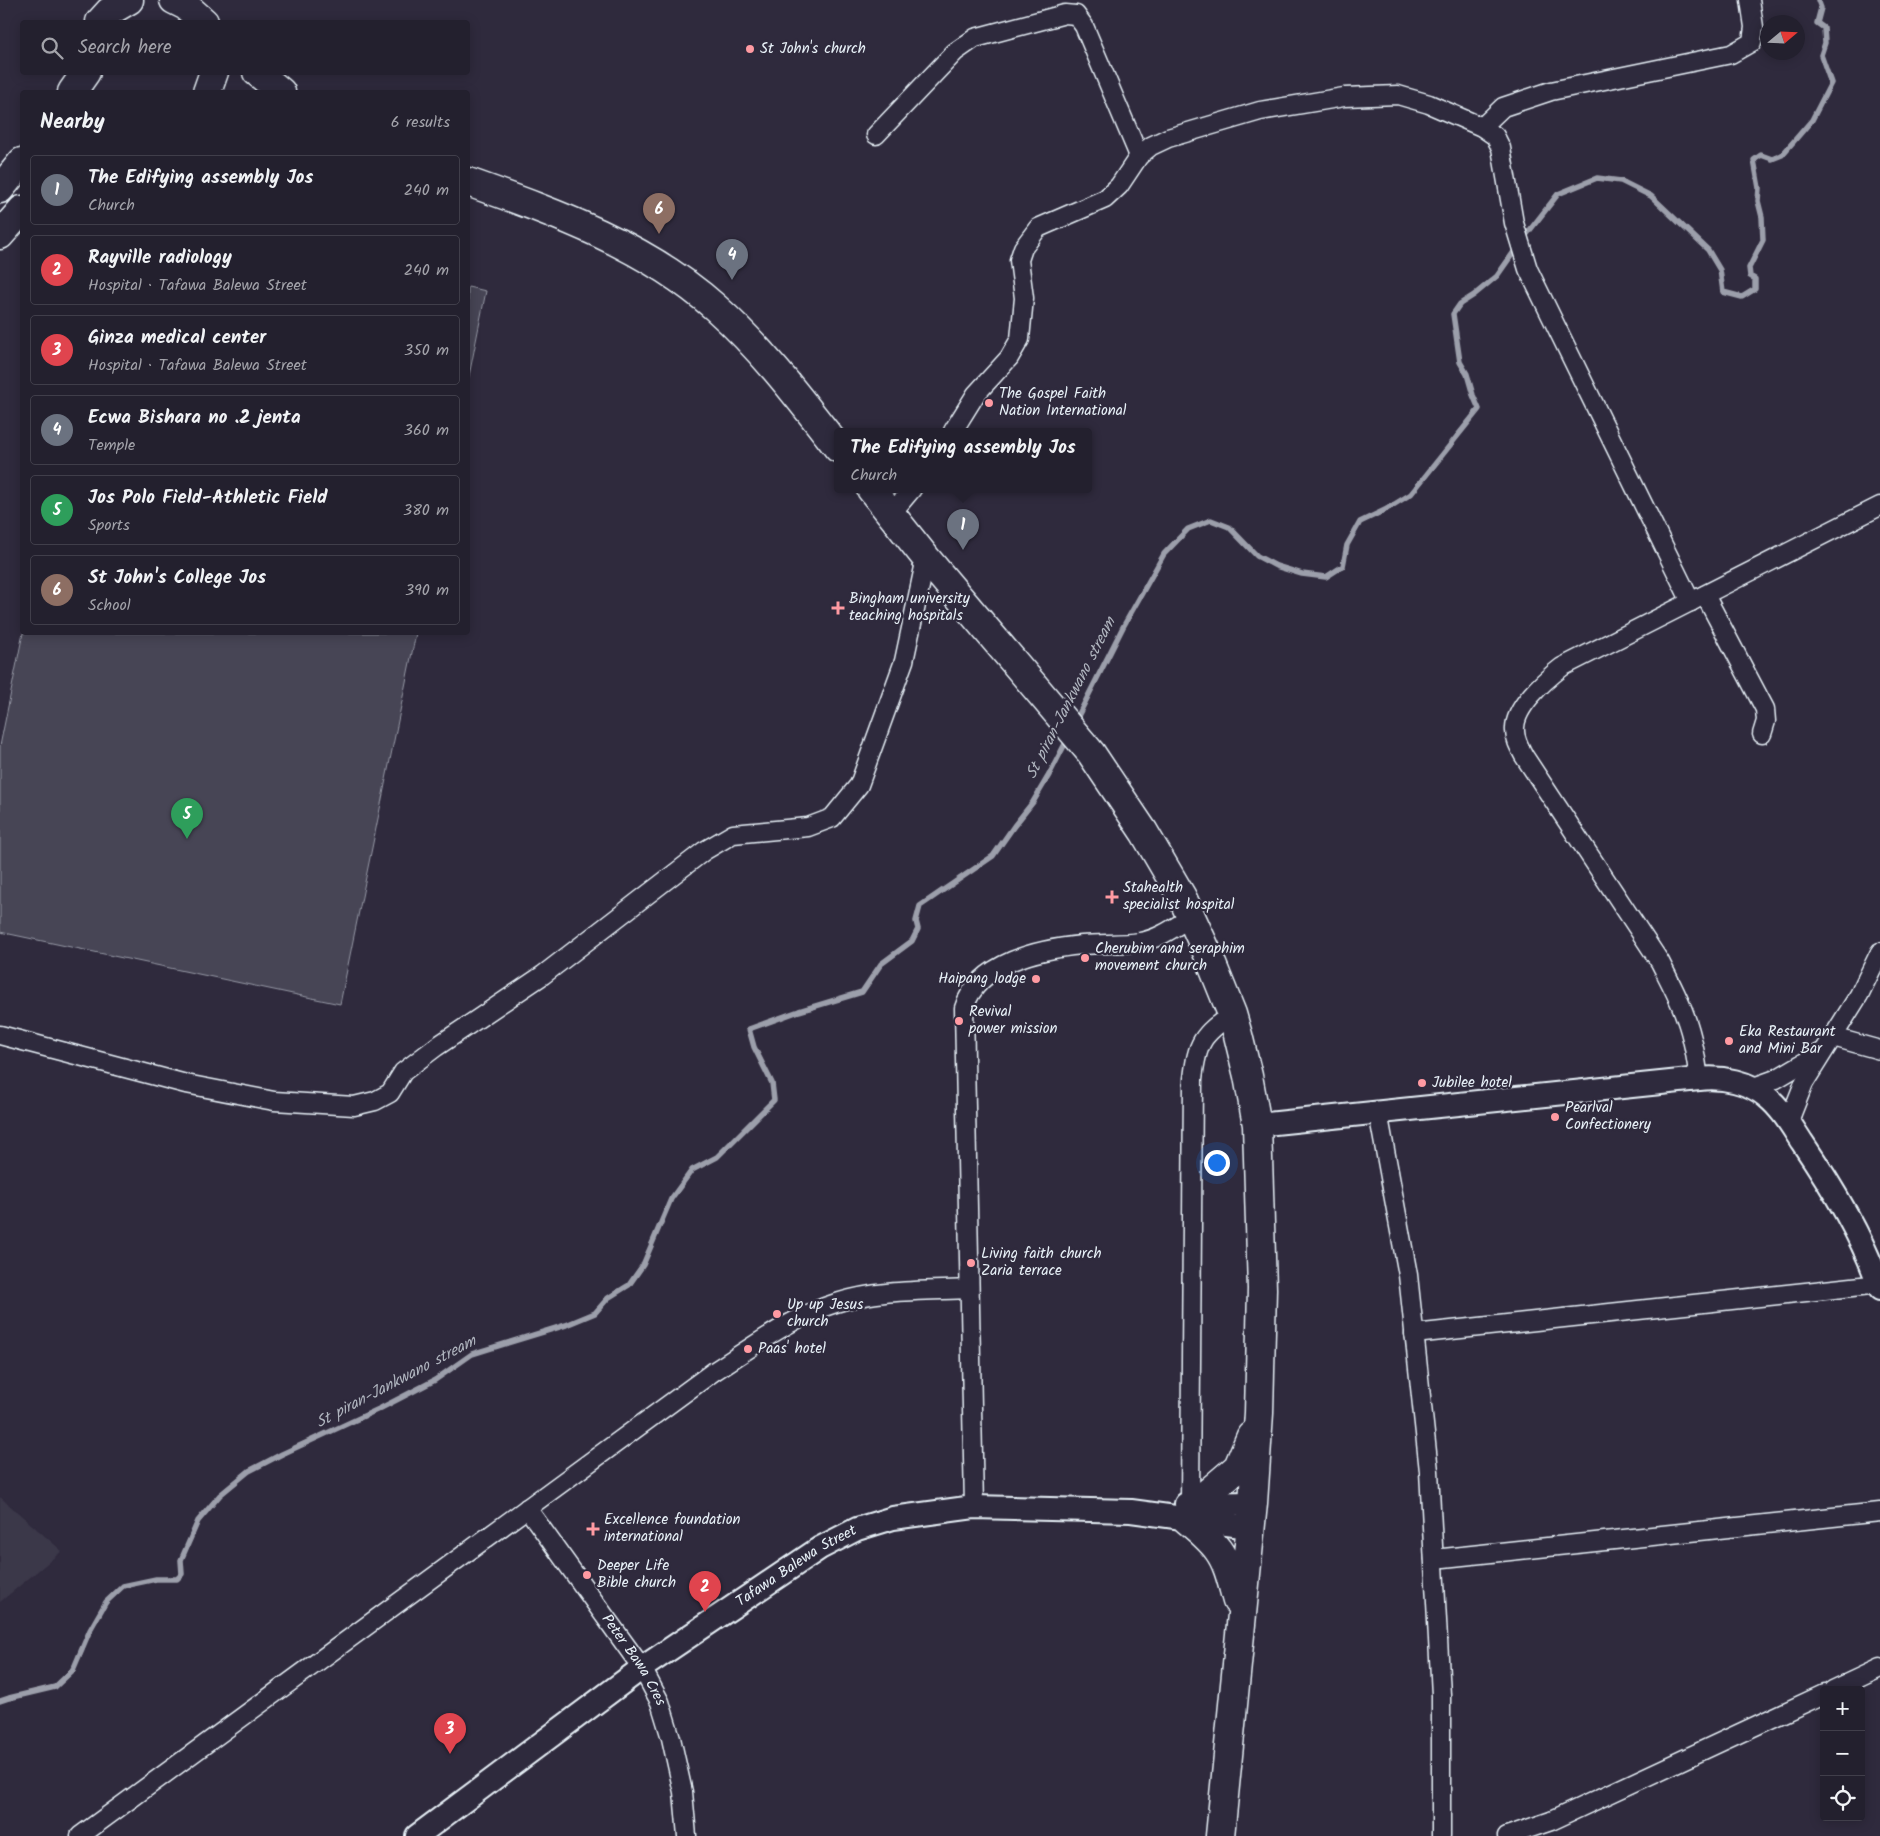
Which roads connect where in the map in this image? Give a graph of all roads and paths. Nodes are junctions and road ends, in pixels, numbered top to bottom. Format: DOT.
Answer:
graph roads {
  1 [pos="94,0"];
  2 [pos="129,0"];
  3 [pos="1750,0"];
  4 [pos="94,20"];
  5 [pos="102,20"];
  6 [pos="86,75"];
  7 [pos="89,75"];
  8 [pos="213,75"];
  9 [pos="260,75"];
  10 [pos="74,90"];
  11 [pos="96,90"];
  12 [pos="207,90"];
  13 [pos="278,90"];
  14 [pos="1482,126"];
  15 [pos="876,134"];
  16 [pos="1138,156"];
  17 [pos="20,164"];
  18 [pos="470,183"];
  19 [pos="0,189"];
  20 [pos="20,212"];
  21 [pos="0,235"];
  22 [pos="955,428"];
  23 [pos="834,443"];
  24 [pos="874,493"];
  25 [pos="909,493"];
  26 [pos="1880,506"];
  27 [pos="891,514"];
  28 [pos="926,558"];
  29 [pos="1698,598"];
  30 [pos="1762,734"];
  31 [pos="1191,917"];
  32 [pos="1880,952"];
  33 [pos="1232,1014"];
  34 [pos="0,1035"];
  35 [pos="1829,1044"];
  36 [pos="1880,1050"];
  37 [pos="1699,1079"];
  38 [pos="1751,1088"];
  39 [pos="1378,1112"];
  40 [pos="1789,1121"];
  41 [pos="1257,1125"];
  42 [pos="1880,1286"];
  43 [pos="969,1289"];
  44 [pos="1414,1334"];
  45 [pos="1259,1413"];
  46 [pos="974,1507"];
  47 [pos="527,1508"];
  48 [pos="1191,1509"];
  49 [pos="1880,1512"];
  50 [pos="1251,1515"];
  51 [pos="1434,1559"];
  52 [pos="1242,1615"];
  53 [pos="642,1668"];
  54 [pos="1880,1668"];
  55 [pos="1842,1686"];
  56 [pos="1820,1696"];
  57 [pos="426,1833"];
  58 [pos="80,1836"];
  59 [pos="687,1836"];
  60 [pos="1220,1836"];
  61 [pos="1441,1836"];
  62 [pos="1507,1836"];
  1 -- 4 [label="main road"];
  2 -- 5 [label="main road"];
  3 -- 14 [label="street"];
  6 -- 10 [label="main road"];
  7 -- 11 [label="main road"];
  8 -- 12 [label="main road"];
  9 -- 13 [label="main road"];
  14 -- 16 [label="street"];
  14 -- 29 [label="street"];
  15 -- 16 [label="street"];
  16 -- 22 [label="street"];
  17 -- 19 [label="main road"];
  18 -- 23 [label="main road"];
  20 -- 21 [label="main road"];
  24 -- 27 [label="main road"];
  25 -- 27 [label="street"];
  26 -- 29 [label="street"];
  27 -- 28 [label="main road"];
  28 -- 31 [label="main road"];
  28 -- 34 [label="street"];
  29 -- 30 [label="street"];
  29 -- 37 [label="street"];
  31 -- 33 [label="main road"];
  31 -- 43 [label="street"];
  32 -- 35 [label="street"];
  33 -- 41 [label="main road"];
  33 -- 48 [label="street"];
  35 -- 36 [label="street"];
  35 -- 38 [label="street"];
  35 -- 40 [label="street"];
  37 -- 38 [label="street"];
  37 -- 39 [label="street"];
  38 -- 40 [label="street"];
  39 -- 41 [label="street"];
  39 -- 44 [label="street"];
  40 -- 42 [label="street"];
  41 -- 45 [label="main road"];
  42 -- 44 [label="street"];
  43 -- 46 [label="street"];
  43 -- 47 [label="street"];
  44 -- 51 [label="street"];
  45 -- 48 [label="main road"];
  45 -- 50 [label="main road"];
  46 -- 48 [label="street, Tafawa Balewa Street"];
  46 -- 53 [label="street, Tafawa Balewa Street"];
  47 -- 53 [label="street, Peter Bawa Cres"];
  47 -- 58 [label="street"];
  48 -- 50 [label="street, Tafawa Balewa Street"];
  48 -- 52 [label="main road"];
  49 -- 51 [label="street"];
  50 -- 52 [label="main road"];
  51 -- 61 [label="street"];
  52 -- 60 [label="main road"];
  53 -- 57 [label="street, Tafawa Balewa Street"];
  53 -- 59 [label="street, Peter Bawa Cres"];
  54 -- 55 [label="street"];
  56 -- 62 [label="street"];
}
